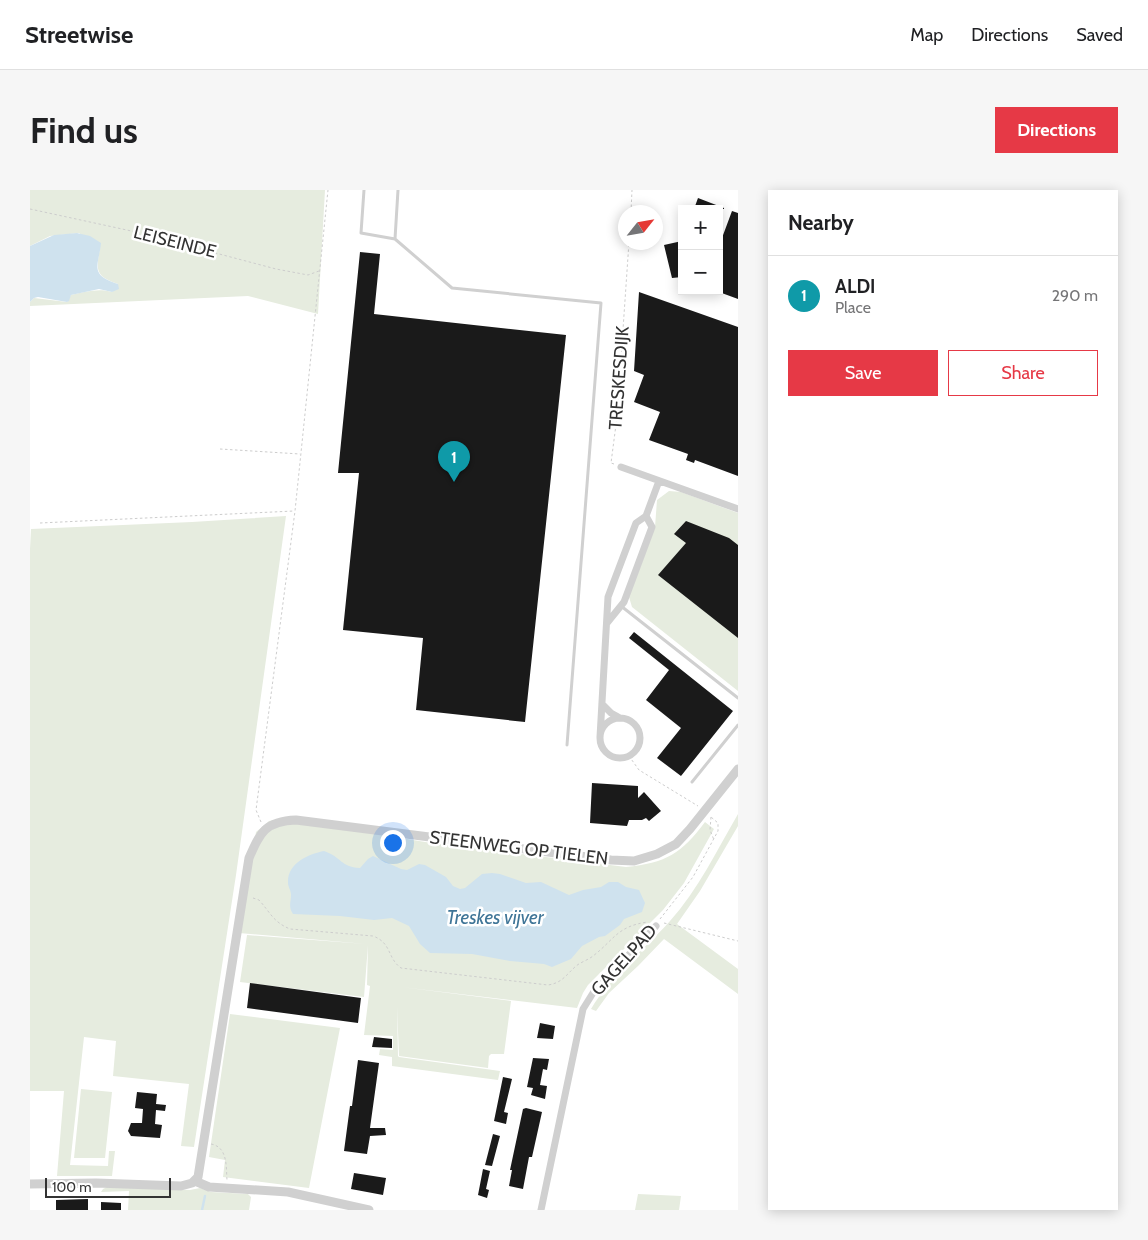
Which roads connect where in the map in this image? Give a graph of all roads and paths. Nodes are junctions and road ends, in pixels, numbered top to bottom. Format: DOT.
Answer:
graph roads {
  1 [pos="328,190"];
  2 [pos="364,190"];
  3 [pos="398,190"];
  4 [pos="632,190"];
  5 [pos="631,205"];
  6 [pos="30,209"];
  7 [pos="395,239"];
  8 [pos="628,250"];
  9 [pos="319,271"];
  10 [pos="220,449"];
  11 [pos="301,454"];
  12 [pos="621,467"];
  13 [pos="659,481"];
  14 [pos="738,509"];
  15 [pos="295,511"];
  16 [pos="646,516"];
  17 [pos="40,523"];
  18 [pos="621,606"];
  19 [pos="607,623"];
  20 [pos="738,698"];
  21 [pos="602,704"];
  22 [pos="620,718"];
  23 [pos="738,725"];
  24 [pos="600,737"];
  25 [pos="567,745"];
  26 [pos="629,756"];
  27 [pos="738,769"];
  28 [pos="692,782"];
  29 [pos="698,806"];
  30 [pos="267,821"];
  31 [pos="714,840"];
  32 [pos="243,896"];
  33 [pos="648,922"];
  34 [pos="657,923"];
  35 [pos="738,941"];
  36 [pos="204,1142"];
  37 [pos="195,1181"];
  38 [pos="30,1184"];
  39 [pos="227,1188"];
  40 [pos="369,1210"];
  41 [pos="541,1210"];
  1 -- 9 [label="path"];
  2 -- 7 [label="lane"];
  3 -- 7 [label="lane"];
  4 -- 5 [label="path"];
  6 -- 9 [label="path, LEISEINDE"];
  7 -- 25 [label="lane"];
  8 -- 12 [label="path, TRESKESDIJK"];
  9 -- 11 [label="path"];
  10 -- 11 [label="path"];
  11 -- 15 [label="path"];
  12 -- 13 [label="street"];
  13 -- 14 [label="street"];
  13 -- 16 [label="street"];
  15 -- 17 [label="path"];
  15 -- 30 [label="path"];
  16 -- 18 [label="street"];
  16 -- 19 [label="street"];
  18 -- 19 [label="street"];
  18 -- 20 [label="lane"];
  19 -- 21 [label="street"];
  21 -- 22 [label="street"];
  21 -- 24 [label="street"];
  22 -- 24 [label="street"];
  22 -- 26 [label="street"];
  23 -- 28 [label="lane"];
  24 -- 26 [label="street"];
  26 -- 29 [label="path"];
  27 -- 32 [label="street, STEENWEG OP TIELEN"];
  31 -- 31 [label="path"];
  31 -- 34 [label="path, GAGELPAD"];
  32 -- 33 [label="path"];
  32 -- 36 [label="street, STEENWEG OP TIELEN"];
  34 -- 35 [label="path"];
  34 -- 41 [label="street, GAGELPAD"];
  36 -- 37 [label="street, STEENWEG OP TIELEN"];
  36 -- 39 [label="path"];
  37 -- 38 [label="street"];
  37 -- 39 [label="street"];
  39 -- 40 [label="street"];
}
